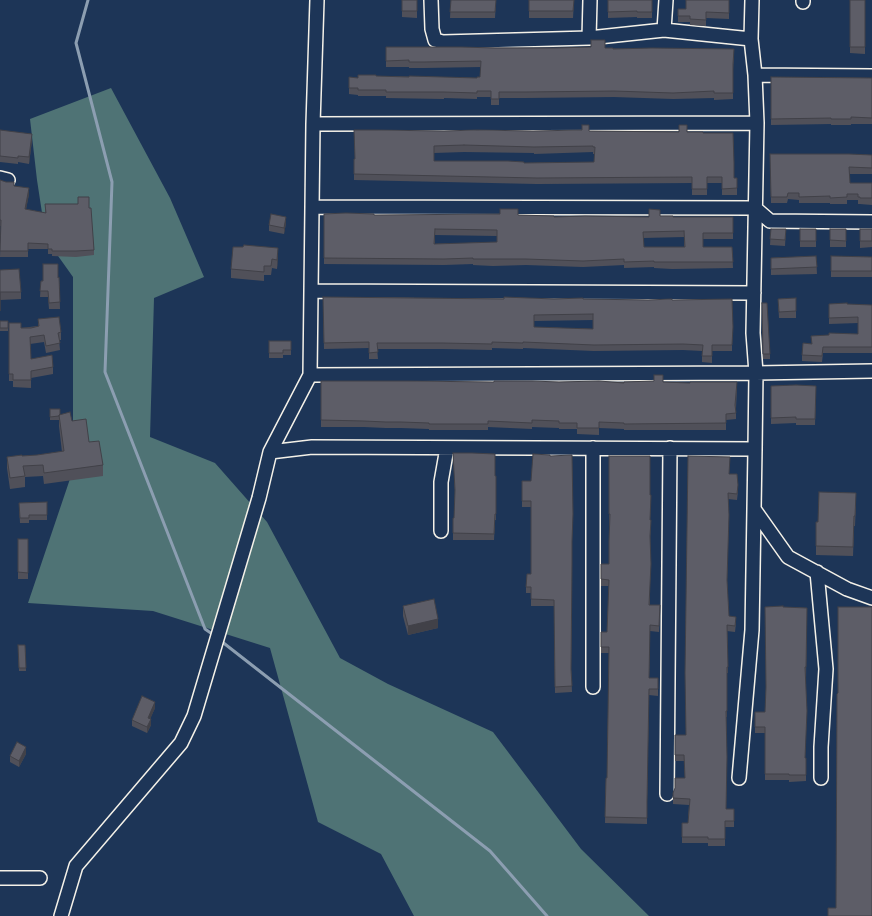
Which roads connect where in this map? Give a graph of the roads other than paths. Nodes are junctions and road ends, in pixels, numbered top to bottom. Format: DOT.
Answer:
graph roads {
  1 [pos="317,0"];
  2 [pos="431,0"];
  3 [pos="590,0"];
  4 [pos="666,0"];
  5 [pos="752,0"];
  6 [pos="664,30"];
  7 [pos="589,38"];
  8 [pos="751,39"];
  9 [pos="755,75"];
  10 [pos="872,76"];
  11 [pos="757,123"];
  12 [pos="313,124"];
  13 [pos="312,207"];
  14 [pos="755,208"];
  15 [pos="872,222"];
  16 [pos="311,291"];
  17 [pos="754,293"];
  18 [pos="872,371"];
  19 [pos="756,373"];
  20 [pos="310,375"];
  21 [pos="446,448"];
  22 [pos="593,448"];
  23 [pos="670,448"];
  24 [pos="755,449"];
  25 [pos="270,452"];
  26 [pos="754,509"];
  27 [pos="441,530"];
  28 [pos="817,572"];
  29 [pos="872,598"];
  30 [pos="593,687"];
  31 [pos="739,778"];
  32 [pos="821,778"];
  33 [pos="667,794"];
  34 [pos="0,878"];
  35 [pos="40,878"];
  36 [pos="61,916"];
  1 -- 12 [label="street"];
  2 -- 7 [label="street"];
  3 -- 7 [label="street"];
  4 -- 6 [label="street"];
  5 -- 8 [label="street"];
  6 -- 7 [label="street"];
  6 -- 8 [label="street"];
  8 -- 9 [label="street"];
  9 -- 10 [label="street"];
  9 -- 11 [label="street"];
  11 -- 12 [label="street"];
  11 -- 14 [label="street"];
  12 -- 13 [label="street"];
  13 -- 14 [label="street"];
  13 -- 16 [label="street"];
  14 -- 15 [label="street"];
  14 -- 17 [label="street"];
  16 -- 17 [label="street"];
  16 -- 20 [label="street"];
  17 -- 19 [label="street"];
  18 -- 19 [label="street"];
  19 -- 20 [label="street"];
  19 -- 24 [label="street"];
  20 -- 25 [label="street"];
  21 -- 22 [label="street"];
  21 -- 25 [label="street"];
  21 -- 27 [label="street"];
  22 -- 23 [label="street"];
  22 -- 30 [label="street"];
  23 -- 24 [label="street"];
  23 -- 33 [label="street"];
  24 -- 26 [label="street"];
  25 -- 36 [label="street"];
  26 -- 28 [label="street"];
  26 -- 31 [label="street"];
  28 -- 29 [label="street"];
  28 -- 32 [label="street"];
  34 -- 35 [label="street"];
}
